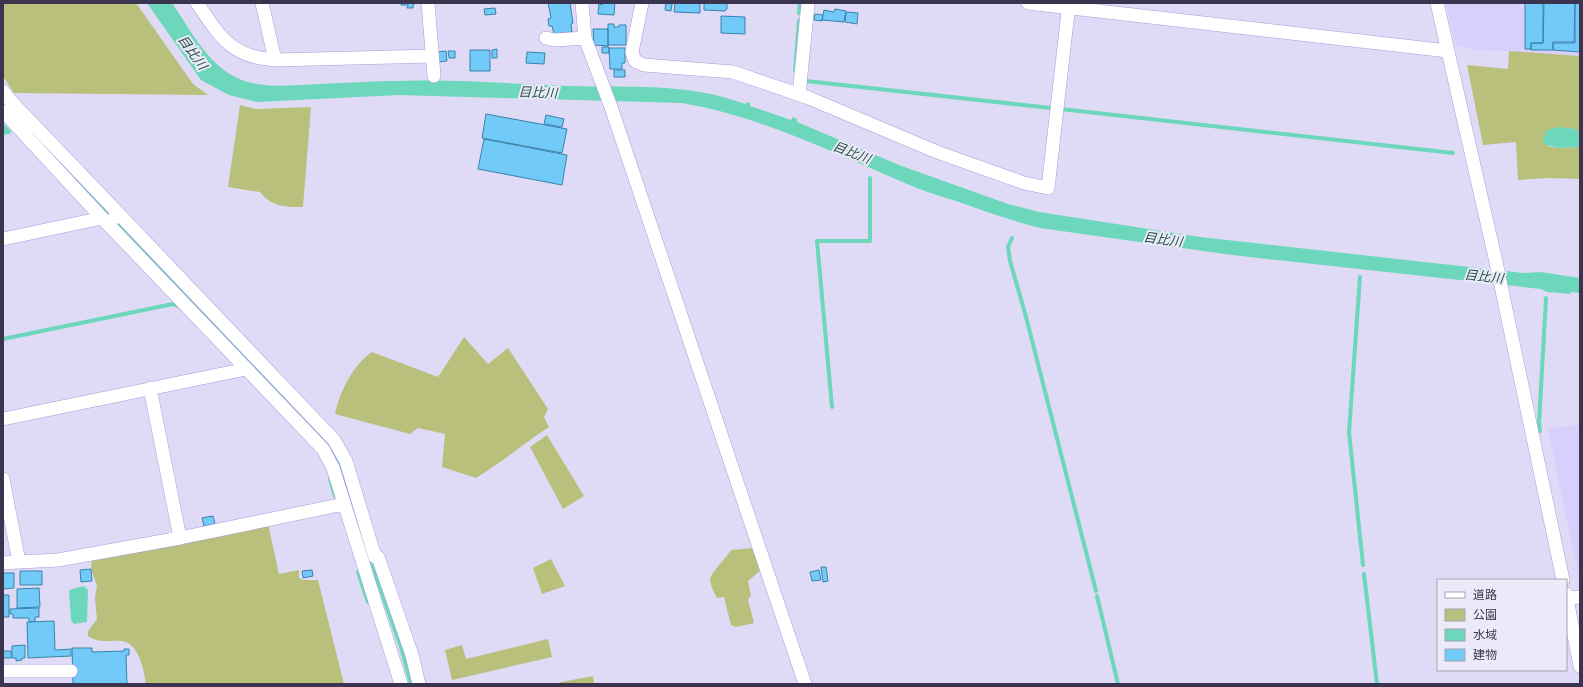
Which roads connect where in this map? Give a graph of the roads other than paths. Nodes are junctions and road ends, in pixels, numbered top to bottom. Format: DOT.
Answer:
graph roads {
  1 [pos="197,3"];
  2 [pos="262,3"];
  3 [pos="428,3"];
  4 [pos="582,3"];
  5 [pos="642,3"];
  6 [pos="808,3"];
  7 [pos="1028,3"];
  8 [pos="1437,3"];
  9 [pos="1068,5"];
  10 [pos="546,38"];
  11 [pos="585,38"];
  12 [pos="1448,51"];
  13 [pos="432,56"];
  14 [pos="275,60"];
  15 [pos="434,76"];
  16 [pos="3,91"];
  17 [pos="799,95"];
  18 [pos="3,111"];
  19 [pos="119,214"];
  20 [pos="105,221"];
  21 [pos="3,239"];
  22 [pos="246,369"];
  23 [pos="150,388"];
  24 [pos="3,419"];
  25 [pos="3,479"];
  26 [pos="344,504"];
  27 [pos="180,538"];
  28 [pos="375,558"];
  29 [pos="19,562"];
  30 [pos="3,563"];
  31 [pos="1563,579"];
  32 [pos="1571,596"];
  33 [pos="1578,637"];
  34 [pos="1580,666"];
  35 [pos="3,671"];
  36 [pos="71,672"];
  37 [pos="401,684"];
  38 [pos="419,684"];
  39 [pos="805,684"];
  1 -- 14 [label="street"];
  2 -- 14 [label="street"];
  3 -- 13 [label="street"];
  4 -- 11 [label="street"];
  5 -- 17 [label="street"];
  6 -- 17 [label="street"];
  7 -- 9 [label="street"];
  8 -- 12 [label="street"];
  9 -- 12 [label="street"];
  9 -- 17 [label="street"];
  10 -- 11 [label="street"];
  11 -- 39 [label="street"];
  12 -- 31 [label="street"];
  13 -- 14 [label="street"];
  13 -- 15 [label="street"];
  16 -- 19 [label="street"];
  18 -- 20 [label="street"];
  19 -- 20 [label="street"];
  19 -- 28 [label="street"];
  20 -- 21 [label="street"];
  20 -- 22 [label="street"];
  22 -- 23 [label="street"];
  22 -- 26 [label="street"];
  23 -- 24 [label="street"];
  23 -- 27 [label="street"];
  25 -- 29 [label="street"];
  26 -- 27 [label="street"];
  26 -- 28 [label="street"];
  27 -- 29 [label="street"];
  28 -- 37 [label="street"];
  28 -- 38 [label="street"];
  29 -- 30 [label="street"];
  32 -- 33 [label="street"];
  33 -- 34 [label="street"];
  35 -- 36 [label="street"];
}
